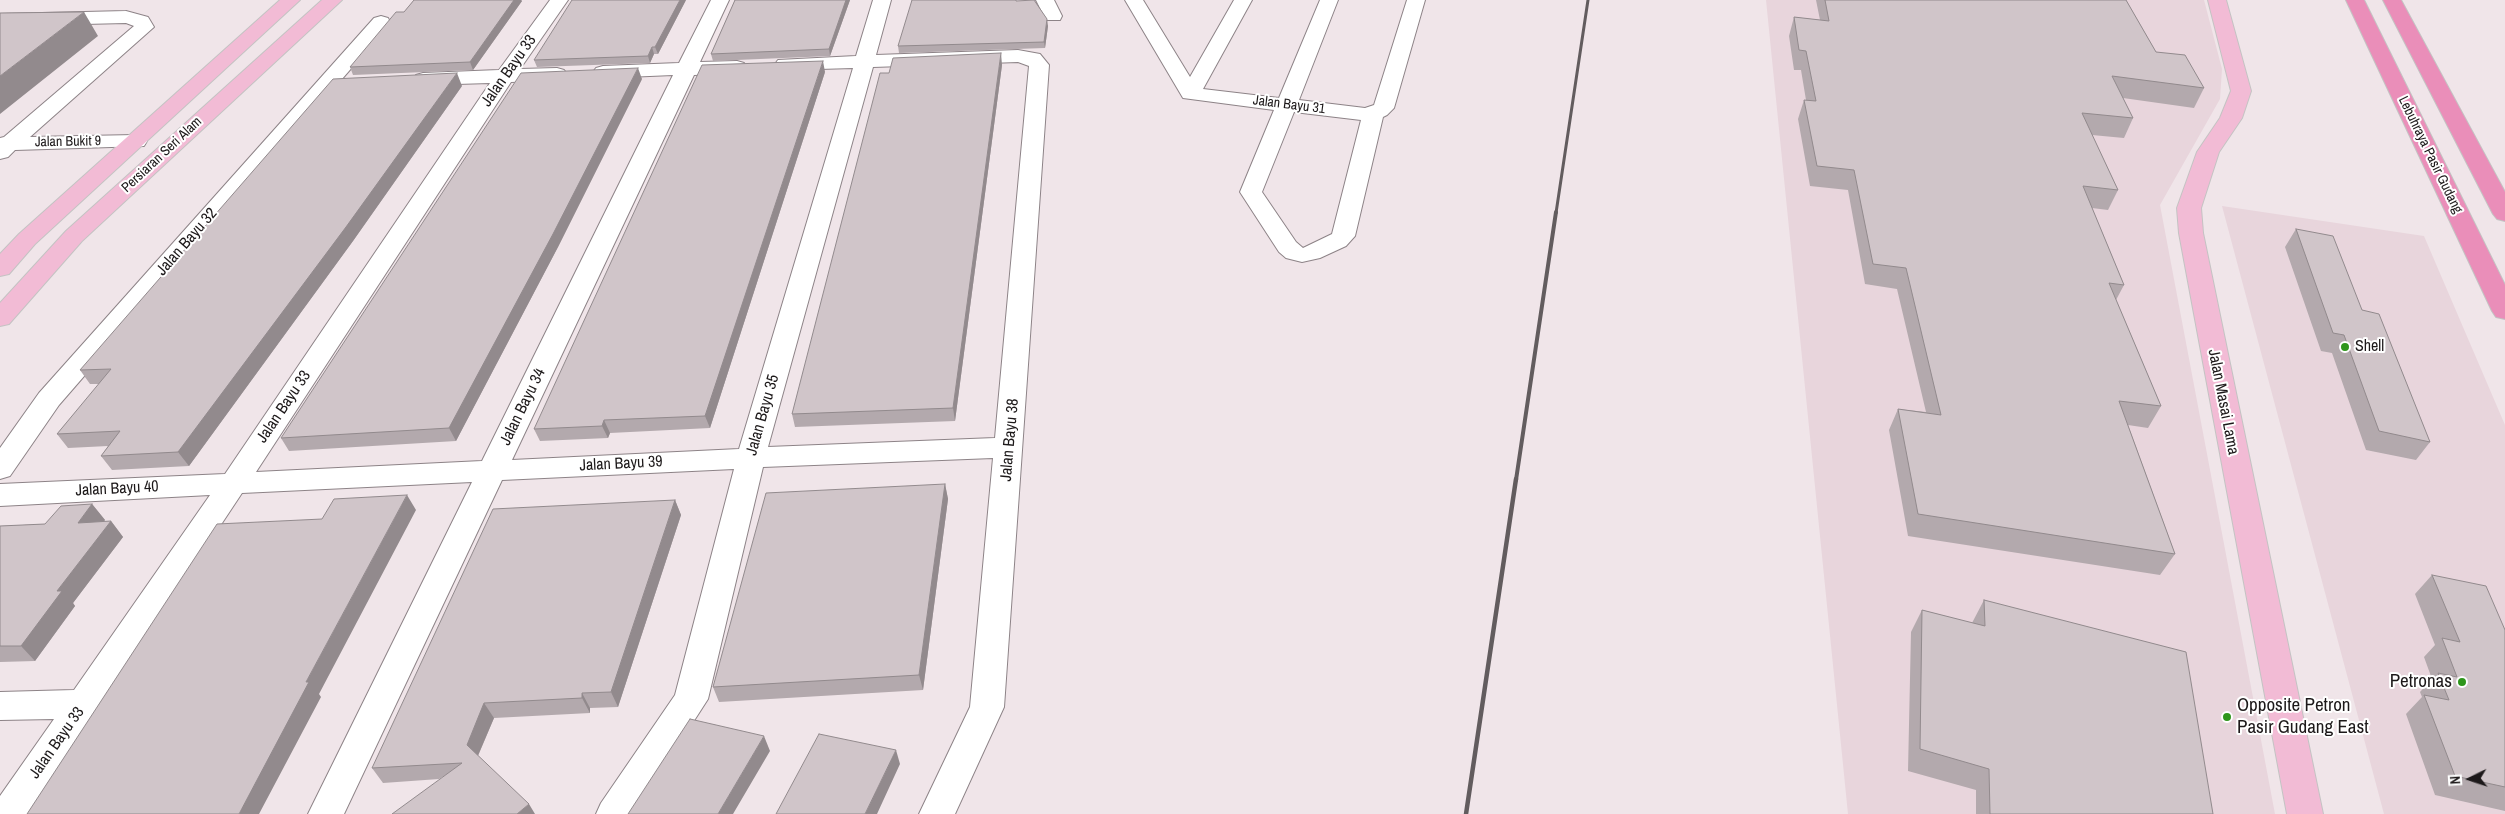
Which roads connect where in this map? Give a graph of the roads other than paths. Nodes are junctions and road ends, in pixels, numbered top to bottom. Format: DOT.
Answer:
graph roads {
  1 [pos="291,0"];
  2 [pos="333,0"];
  3 [pos="559,0"];
  4 [pos="720,0"];
  5 [pos="882,0"];
  6 [pos="1134,0"];
  7 [pos="1243,0"];
  8 [pos="1329,0"];
  9 [pos="1416,0"];
  10 [pos="2217,0"];
  11 [pos="2354,0"];
  12 [pos="2392,0"];
  13 [pos="0,20"];
  14 [pos="381,22"];
  15 [pos="866,61"];
  16 [pos="687,69"];
  17 [pos="504,76"];
  18 [pos="406,80"];
  19 [pos="356,82"];
  20 [pos="326,84"];
  21 [pos="1190,94"];
  22 [pos="1287,105"];
  23 [pos="1374,114"];
  24 [pos="136,141"];
  25 [pos="3,146"];
  26 [pos="2505,214"];
  27 [pos="0,270"];
  28 [pos="2505,311"];
  29 [pos="0,318"];
  30 [pos="1009,447"];
  31 [pos="751,458"];
  32 [pos="0,469"];
  33 [pos="492,471"];
  34 [pos="234,483"];
  35 [pos="0,495"];
  36 [pos="85,704"];
  37 [pos="0,706"];
  38 [pos="8,814"];
  39 [pos="326,814"];
  40 [pos="614,814"];
  41 [pos="937,814"];
  42 [pos="2305,814"];
  1 -- 24 [label="main road, Persiaran Seri Alam"];
  2 -- 29 [label="main road, Persiaran Seri Alam"];
  3 -- 17 [label="street, Jalan Bayu 33"];
  4 -- 16 [label="street, Jalan Bayu 34"];
  5 -- 15 [label="street, Jalan Bayu 35"];
  6 -- 21 [label="street"];
  7 -- 21 [label="street"];
  8 -- 22 [label="street"];
  9 -- 23 [label="street"];
  10 -- 42 [label="main road, Jalan Masai Lama"];
  11 -- 28 [label="highway, Lebuhraya Pasir Gudang"];
  12 -- 26 [label="highway"];
  13 -- 25 [label="street"];
  14 -- 20 [label="street, Jalan Bayu 32"];
  15 -- 16 [label="street"];
  15 -- 30 [label="street, Jalan Bayu 38"];
  15 -- 31 [label="street, Jalan Bayu 35"];
  16 -- 17 [label="street"];
  16 -- 33 [label="street, Jalan Bayu 34"];
  17 -- 18 [label="street"];
  17 -- 34 [label="street, Jalan Bayu 33"];
  19 -- 20 [label="street"];
  20 -- 32 [label="street, Jalan Bayu 32"];
  21 -- 22 [label="street, Jalan Bayu 31"];
  22 -- 23 [label="street, Jalan Bayu 31"];
  22 -- 23 [label="street"];
  24 -- 25 [label="street, Jalan Bukit 9"];
  24 -- 27 [label="main road, Persiaran Seri Alam"];
  30 -- 31 [label="street, Jalan Bayu 39"];
  30 -- 41 [label="street, Jalan Bayu 38"];
  31 -- 33 [label="street, Jalan Bayu 39"];
  31 -- 40 [label="street, Jalan Bayu 35"];
  33 -- 34 [label="street, Jalan Bayu 39"];
  33 -- 39 [label="street, Jalan Bayu 34"];
  34 -- 35 [label="street, Jalan Bayu 40"];
  34 -- 36 [label="street, Jalan Bayu 33"];
  36 -- 37 [label="street"];
  36 -- 38 [label="street, Jalan Bayu 33"];
}
